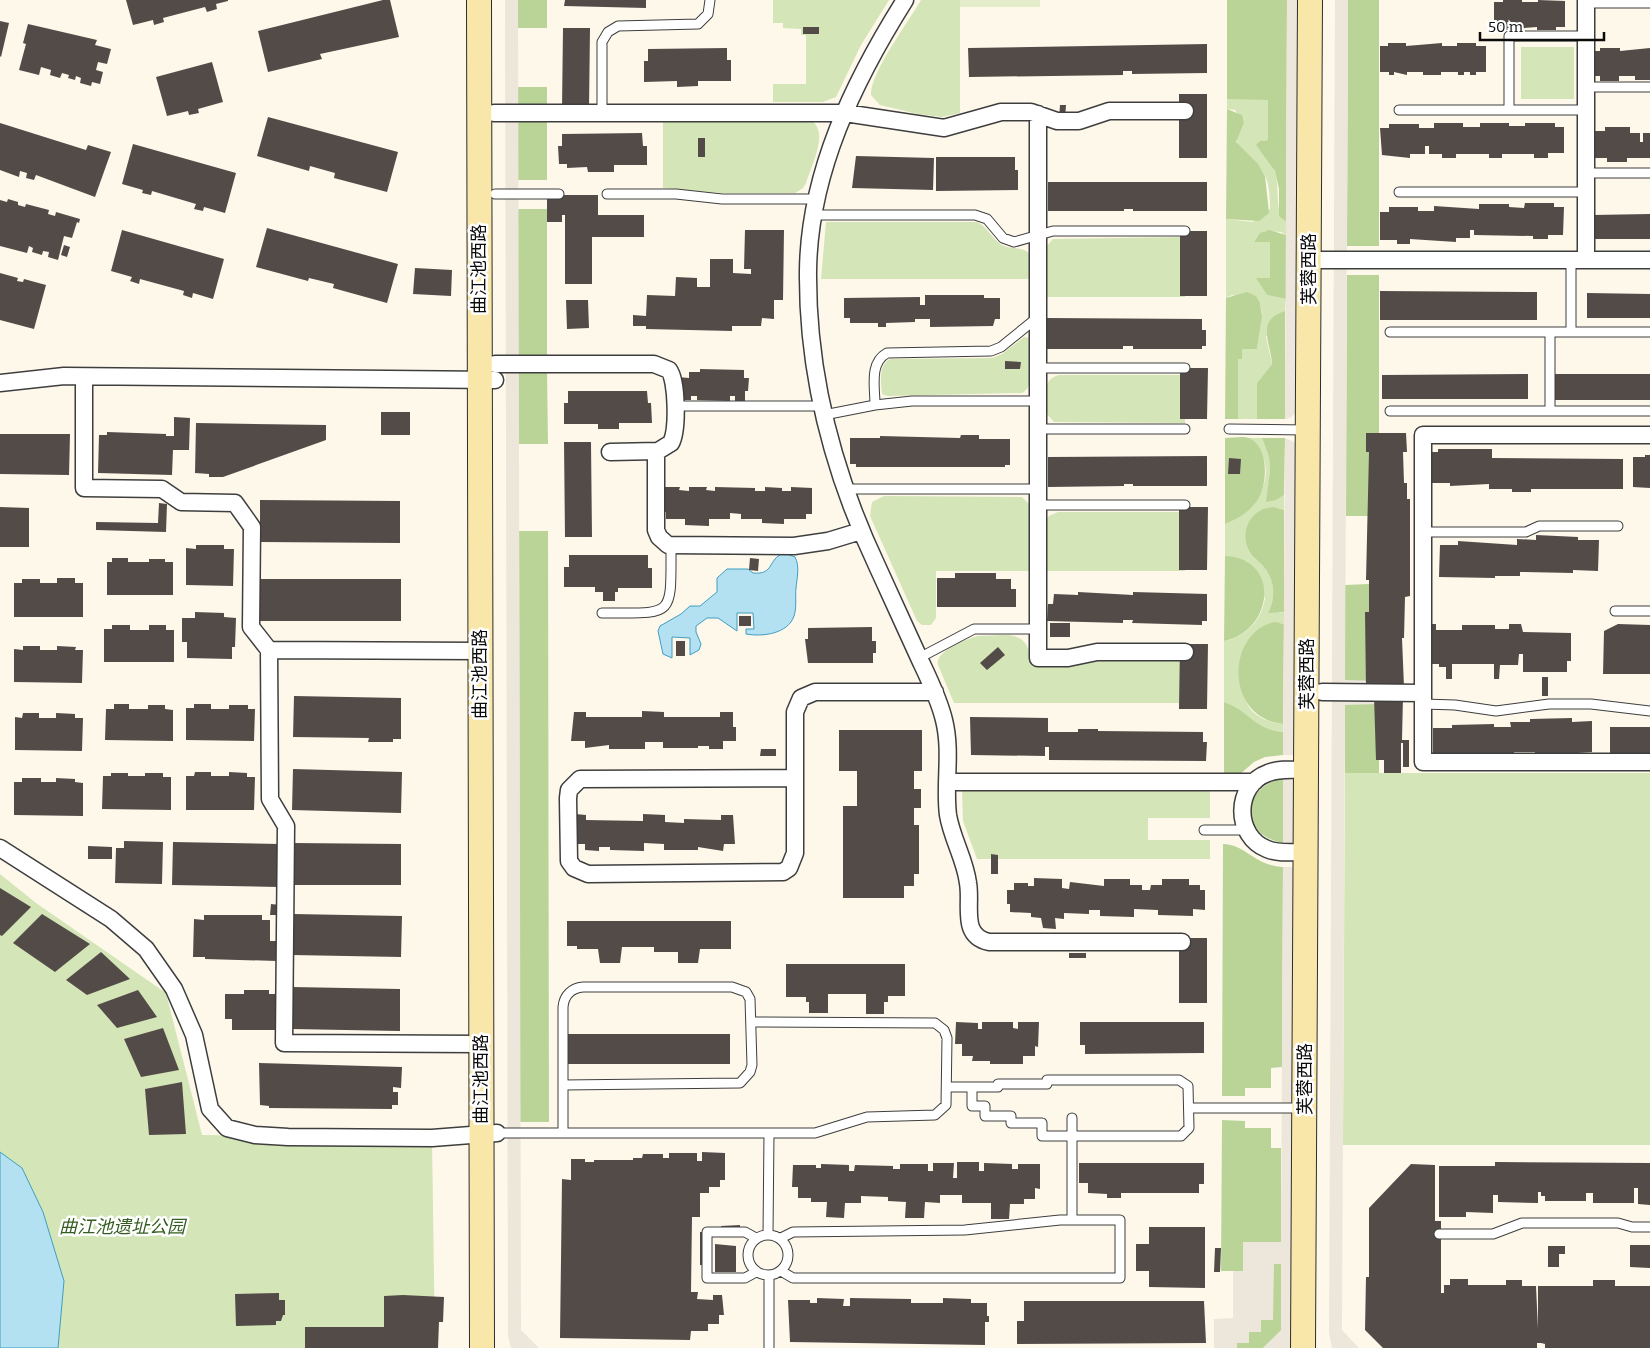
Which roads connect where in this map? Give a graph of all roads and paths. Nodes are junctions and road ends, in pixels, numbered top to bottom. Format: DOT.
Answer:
graph roads {
  1 [pos="479,0"];
  2 [pos="494,0"];
  3 [pos="710,0"];
  4 [pos="905,0"];
  5 [pos="1310,0"];
  6 [pos="1324,0"];
  7 [pos="1586,1"];
  8 [pos="1650,3"];
  9 [pos="1586,36"];
  10 [pos="1586,87"];
  11 [pos="1650,87"];
  12 [pos="1399,110"];
  13 [pos="1509,110"];
  14 [pos="1586,110"];
  15 [pos="1185,111"];
  16 [pos="494,113"];
  17 [pos="602,113"];
  18 [pos="844,113"];
  19 [pos="1038,114"];
  20 [pos="1586,173"];
  21 [pos="1650,173"];
  22 [pos="1399,192"];
  23 [pos="1586,192"];
  24 [pos="495,194"];
  25 [pos="558,194"];
  26 [pos="607,194"];
  27 [pos="815,207"];
  28 [pos="1185,231"];
  29 [pos="1038,234"];
  30 [pos="1316,260"];
  31 [pos="1578,260"];
  32 [pos="1650,260"];
  33 [pos="1038,317"];
  34 [pos="1390,332"];
  35 [pos="1550,332"];
  36 [pos="1571,332"];
  37 [pos="1650,332"];
  38 [pos="1038,368"];
  39 [pos="1185,368"];
  40 [pos="490,374"];
  41 [pos="84,376"];
  42 [pos="0,384"];
  43 [pos="1038,401"];
  44 [pos="874,405"];
  45 [pos="674,406"];
  46 [pos="823,410"];
  47 [pos="1390,411"];
  48 [pos="1550,411"];
  49 [pos="1650,411"];
  50 [pos="1038,429"];
  51 [pos="1185,429"];
  52 [pos="1229,429"];
  53 [pos="1308,430"];
  54 [pos="1650,435"];
  55 [pos="610,452"];
  56 [pos="656,452"];
  57 [pos="845,489"];
  58 [pos="1038,497"];
  59 [pos="1185,505"];
  60 [pos="1618,526"];
  61 [pos="861,531"];
  62 [pos="1423,532"];
  63 [pos="671,545"];
  64 [pos="1615,611"];
  65 [pos="1650,611"];
  66 [pos="602,613"];
  67 [pos="1038,629"];
  68 [pos="269,650"];
  69 [pos="480,651"];
  70 [pos="1185,652"];
  71 [pos="919,658"];
  72 [pos="935,692"];
  73 [pos="1322,692"];
  74 [pos="1423,699"];
  75 [pos="1650,711"];
  76 [pos="1650,762"];
  77 [pos="1306,770"];
  78 [pos="795,778"];
  79 [pos="948,782"];
  80 [pos="1254,782"];
  81 [pos="1204,830"];
  82 [pos="1246,830"];
  83 [pos="0,848"];
  84 [pos="1306,852"];
  85 [pos="1182,942"];
  86 [pos="752,1022"];
  87 [pos="481,1044"];
  88 [pos="563,1084"];
  89 [pos="947,1087"];
  90 [pos="972,1087"];
  91 [pos="1189,1108"];
  92 [pos="1305,1108"];
  93 [pos="1072,1118"];
  94 [pos="489,1133"];
  95 [pos="563,1133"];
  96 [pos="769,1133"];
  97 [pos="1072,1136"];
  98 [pos="1072,1220"];
  99 [pos="1650,1227"];
  100 [pos="768,1234"];
  101 [pos="1439,1234"];
  102 [pos="756,1238"];
  103 [pos="781,1238"];
  104 [pos="781,1271"];
  105 [pos="756,1272"];
  106 [pos="769,1276"];
  107 [pos="482,1348"];
  108 [pos="497,1348"];
  109 [pos="769,1348"];
  110 [pos="1303,1348"];
  111 [pos="1319,1348"];
  1 -- 40 [label="main road, 曲江池西路"];
  2 -- 16 [label="main road, 曲江池西路"];
  3 -- 17 [label="lane"];
  4 -- 18 [label="street"];
  5 -- 30 [label="main road, 芙蓉西路"];
  6 -- 30 [label="main road, 芙蓉西路"];
  7 -- 8 [label="lane"];
  7 -- 9 [label="street"];
  9 -- 10 [label="street"];
  9 -- 13 [label="lane"];
  10 -- 11 [label="lane"];
  10 -- 14 [label="street"];
  12 -- 13 [label="lane"];
  13 -- 14 [label="lane"];
  14 -- 20 [label="street"];
  15 -- 19 [label="street"];
  16 -- 17 [label="street"];
  16 -- 24 [label="main road, 曲江池西路"];
  17 -- 18 [label="street"];
  18 -- 19 [label="street"];
  18 -- 27 [label="street"];
  19 -- 29 [label="street"];
  20 -- 21 [label="lane"];
  20 -- 23 [label="street"];
  22 -- 23 [label="lane"];
  23 -- 31 [label="street"];
  24 -- 25 [label="lane"];
  24 -- 40 [label="main road, 曲江池西路"];
  26 -- 27 [label="lane"];
  27 -- 29 [label="lane"];
  27 -- 46 [label="street"];
  28 -- 29 [label="lane"];
  29 -- 33 [label="street"];
  30 -- 31 [label="street"];
  30 -- 53 [label="main road, 芙蓉西路"];
  30 -- 73 [label="main road, 芙蓉西路"];
  31 -- 32 [label="street"];
  31 -- 36 [label="lane"];
  33 -- 38 [label="street"];
  33 -- 44 [label="lane"];
  34 -- 35 [label="lane"];
  35 -- 36 [label="lane"];
  35 -- 48 [label="lane"];
  36 -- 37 [label="lane"];
  38 -- 39 [label="lane"];
  38 -- 43 [label="street"];
  40 -- 41 [label="street"];
  40 -- 45 [label="street"];
  40 -- 69 [label="main road, 曲江池西路"];
  40 -- 94 [label="main road, 曲江池西路"];
  41 -- 42 [label="street"];
  41 -- 68 [label="street"];
  43 -- 44 [label="lane"];
  43 -- 50 [label="street"];
  44 -- 46 [label="lane"];
  45 -- 46 [label="lane"];
  45 -- 56 [label="street"];
  46 -- 57 [label="street"];
  47 -- 48 [label="lane"];
  48 -- 49 [label="lane"];
  50 -- 51 [label="lane"];
  50 -- 58 [label="street"];
  52 -- 53 [label="lane"];
  53 -- 77 [label="main road, 芙蓉西路"];
  54 -- 62 [label="street"];
  55 -- 56 [label="street"];
  56 -- 63 [label="street"];
  57 -- 58 [label="lane"];
  57 -- 61 [label="street"];
  58 -- 59 [label="lane"];
  58 -- 67 [label="street"];
  60 -- 62 [label="lane"];
  61 -- 63 [label="street"];
  61 -- 71 [label="street"];
  62 -- 74 [label="street"];
  63 -- 66 [label="lane"];
  64 -- 65 [label="lane"];
  67 -- 70 [label="street"];
  67 -- 71 [label="lane"];
  68 -- 69 [label="street"];
  68 -- 87 [label="street"];
  69 -- 87 [label="main road, 曲江池西路"];
  71 -- 72 [label="street"];
  72 -- 78 [label="street"];
  72 -- 79 [label="street"];
  73 -- 74 [label="street"];
  73 -- 111 [label="main road, 芙蓉西路"];
  74 -- 75 [label="lane"];
  74 -- 76 [label="street"];
  77 -- 80 [label="street"];
  77 -- 84 [label="main road, 芙蓉西路"];
  78 -- 78 [label="street"];
  79 -- 80 [label="street"];
  79 -- 85 [label="street"];
  80 -- 82 [label="street"];
  81 -- 82 [label="lane"];
  82 -- 84 [label="street"];
  83 -- 94 [label="street"];
  84 -- 92 [label="main road, 芙蓉西路"];
  86 -- 88 [label="lane"];
  86 -- 88 [label="lane"];
  86 -- 89 [label="lane"];
  87 -- 94 [label="main road, 曲江池西路"];
  88 -- 95 [label="lane"];
  89 -- 90 [label="lane"];
  89 -- 96 [label="lane"];
  90 -- 91 [label="lane"];
  90 -- 97 [label="lane"];
  91 -- 92 [label="lane"];
  91 -- 97 [label="lane"];
  92 -- 110 [label="main road, 芙蓉西路"];
  93 -- 97 [label="lane"];
  94 -- 95 [label="lane"];
  94 -- 107 [label="main road, 曲江池西路"];
  94 -- 108 [label="main road, 曲江池西路"];
  95 -- 96 [label="lane"];
  96 -- 100 [label="lane"];
  97 -- 98 [label="lane"];
  98 -- 103 [label="lane"];
  98 -- 104 [label="lane"];
  99 -- 101 [label="lane"];
  100 -- 102 [label="lane"];
  100 -- 103 [label="lane"];
  102 -- 105 [label="lane"];
  102 -- 105 [label="lane"];
  103 -- 104 [label="lane"];
  104 -- 106 [label="lane"];
  105 -- 106 [label="lane"];
  106 -- 109 [label="lane"];
}
